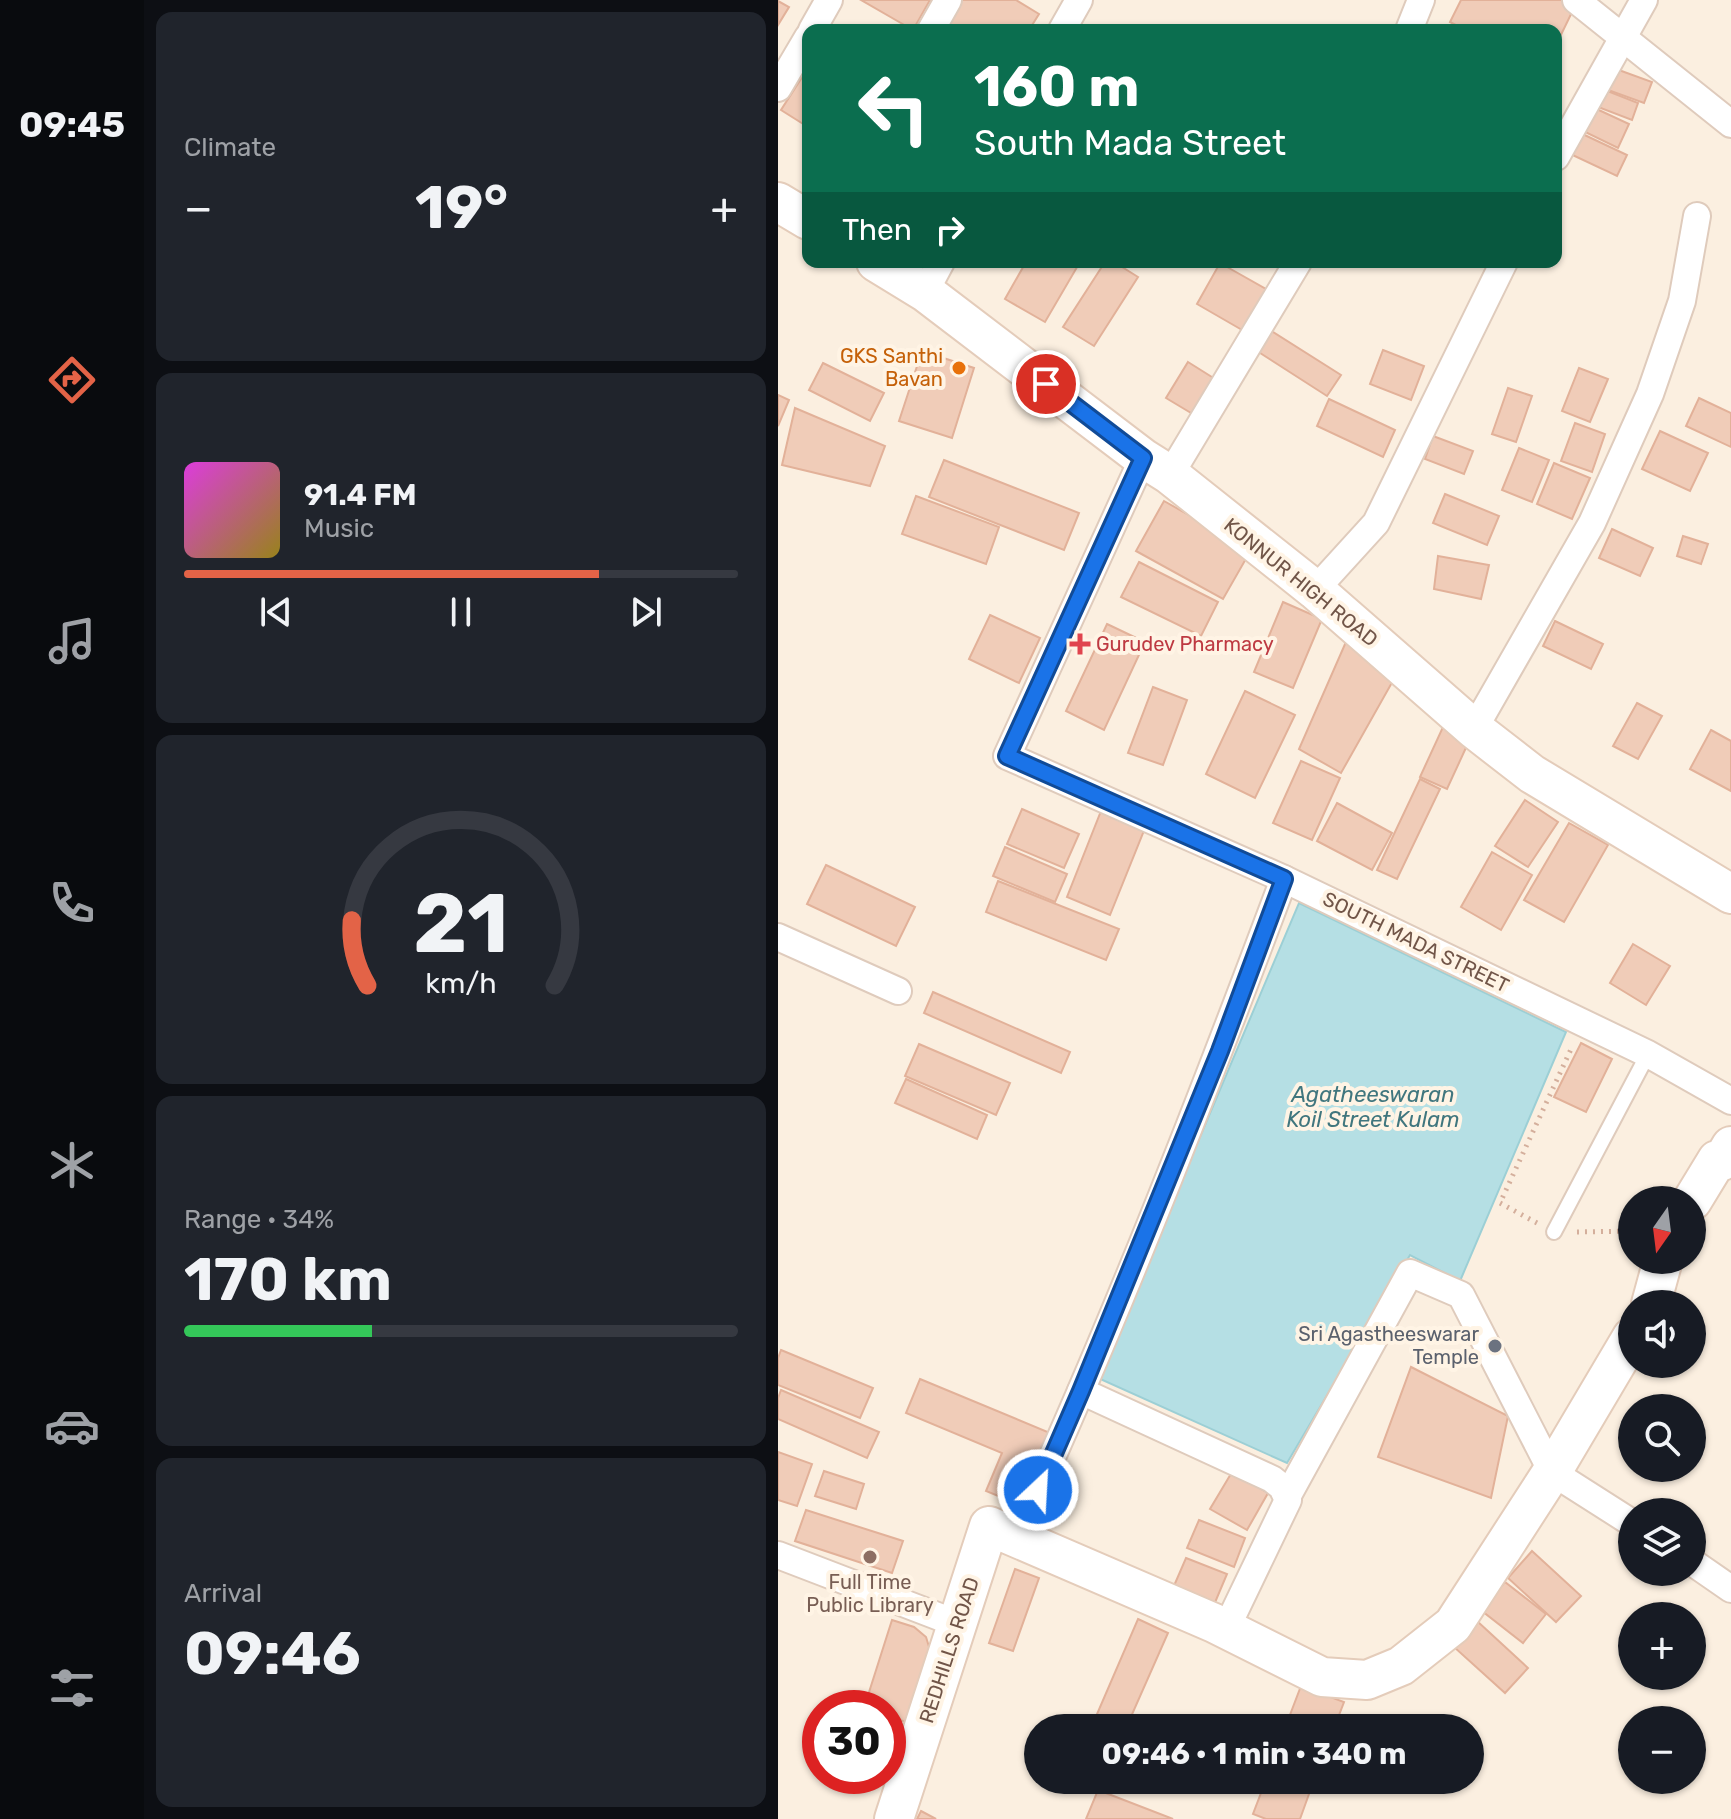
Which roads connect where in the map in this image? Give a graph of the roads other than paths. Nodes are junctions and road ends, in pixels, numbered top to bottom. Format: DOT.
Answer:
graph roads {
  1 [pos="829,0"];
  2 [pos="948,0"];
  3 [pos="1079,0"];
  4 [pos="1421,0"];
  5 [pos="1576,0"];
  6 [pos="1644,0"];
  7 [pos="815,24"];
  8 [pos="934,24"];
  9 [pos="1065,24"];
  10 [pos="1411,24"];
  11 [pos="1623,36"];
  12 [pos="802,47"];
  13 [pos="778,88"];
  14 [pos="1731,124"];
  15 [pos="1562,146"];
  16 [pos="1697,216"];
  17 [pos="1294,268"];
  18 [pos="1501,268"];
  19 [pos="912,273"];
  20 [pos="1156,467"];
  21 [pos="1315,590"];
  22 [pos="1474,729"];
  23 [pos="1284,879"];
  24 [pos="1731,894"];
  25 [pos="778,937"];
  26 [pos="898,991"];
  27 [pos="1648,1054"];
  28 [pos="1731,1101"];
  29 [pos="1554,1232"];
  30 [pos="1618,1361"];
  31 [pos="1081,1391"];
  32 [pos="1552,1472"];
  33 [pos="1287,1497"];
  34 [pos="1618,1514"];
  35 [pos="1003,1532"];
  36 [pos="778,1555"];
  37 [pos="1706,1572"];
  38 [pos="1731,1589"];
  39 [pos="958,1624"];
  40 [pos="1226,1629"];
  41 [pos="894,1819"];
  1 -- 7 [label="street"];
  2 -- 8 [label="street"];
  3 -- 9 [label="street"];
  4 -- 10 [label="street"];
  5 -- 11 [label="street"];
  6 -- 11 [label="street"];
  11 -- 14 [label="street"];
  11 -- 15 [label="street"];
  12 -- 13 [label="street"];
  16 -- 22 [label="street"];
  17 -- 20 [label="street"];
  18 -- 21 [label="street"];
  19 -- 20 [label="street, KONNUR HIGH ROAD"];
  20 -- 21 [label="street, KONNUR HIGH ROAD"];
  20 -- 23 [label="street, SOUTH MADA STREET"];
  21 -- 22 [label="street, KONNUR HIGH ROAD"];
  22 -- 24 [label="street, KONNUR HIGH ROAD"];
  23 -- 27 [label="street, SOUTH MADA STREET"];
  23 -- 31 [label="street"];
  25 -- 26 [label="street"];
  27 -- 28 [label="street, SOUTH MADA STREET"];
  27 -- 29 [label="lane"];
  30 -- 32 [label="street"];
  31 -- 33 [label="street"];
  31 -- 35 [label="street"];
  32 -- 33 [label="street"];
  32 -- 34 [label="street"];
  32 -- 40 [label="street"];
  33 -- 40 [label="street"];
  35 -- 39 [label="street, REDHILLS ROAD"];
  35 -- 40 [label="street"];
  36 -- 39 [label="street"];
  37 -- 38 [label="street"];
  39 -- 41 [label="street, REDHILLS ROAD"];
}
